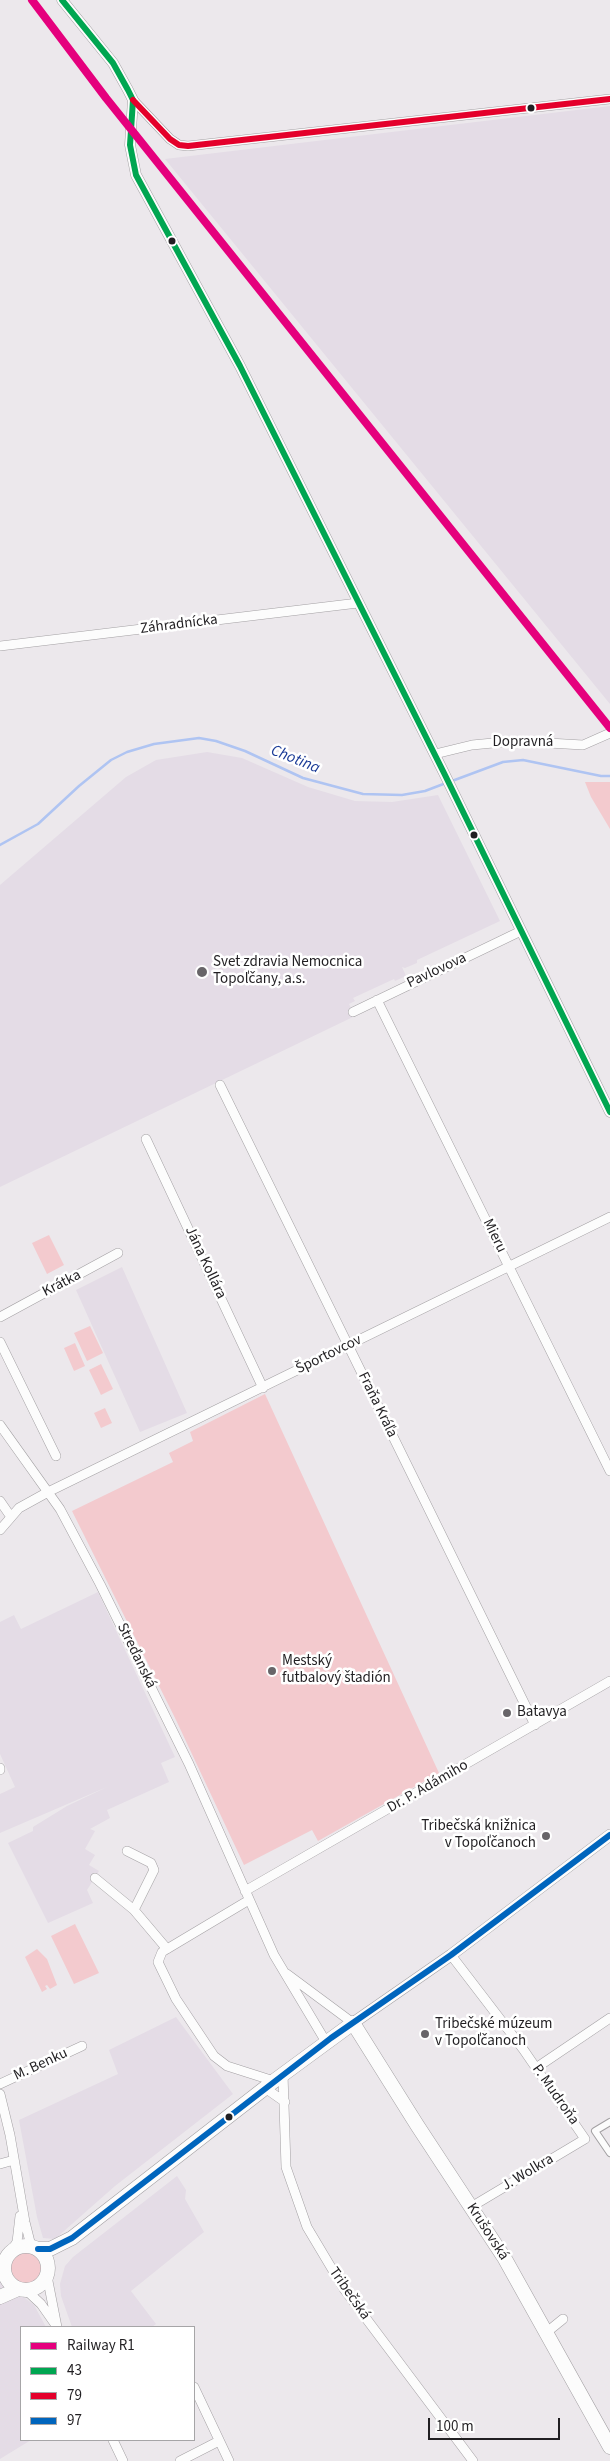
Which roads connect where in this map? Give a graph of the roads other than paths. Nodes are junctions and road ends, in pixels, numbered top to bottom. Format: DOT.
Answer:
graph roads {
  1 [pos="62,0"];
  2 [pos="133,100"];
  3 [pos="610,100"];
  4 [pos="358,603"];
  5 [pos="0,646"];
  6 [pos="610,733"];
  7 [pos="435,754"];
  8 [pos="520,931"];
  9 [pos="377,1000"];
  10 [pos="353,1012"];
  11 [pos="220,1085"];
  12 [pos="610,1112"];
  13 [pos="146,1139"];
  14 [pos="610,1217"];
  15 [pos="118,1254"];
  16 [pos="509,1266"];
  17 [pos="0,1306"];
  18 [pos="2,1316"];
  19 [pos="0,1342"];
  20 [pos="348,1345"];
  21 [pos="262,1388"];
  22 [pos="0,1425"];
  23 [pos="56,1456"];
  24 [pos="610,1471"];
  25 [pos="48,1492"];
  26 [pos="0,1501"];
  27 [pos="11,1516"];
  28 [pos="0,1530"];
  29 [pos="610,1681"];
  30 [pos="535,1725"];
  31 [pos="610,1835"];
  32 [pos="127,1851"];
  33 [pos="95,1878"];
  34 [pos="247,1895"];
  35 [pos="134,1910"];
  36 [pos="167,1949"];
  37 [pos="451,1955"];
  38 [pos="287,1974"];
  39 [pos="610,2018"];
  40 [pos="354,2022"];
  41 [pos="326,2042"];
  42 [pos="82,2046"];
  43 [pos="536,2068"];
  44 [pos="274,2081"];
  45 [pos="0,2084"];
  46 [pos="0,2094"];
  47 [pos="285,2102"];
  48 [pos="610,2122"];
  49 [pos="585,2139"];
  50 [pos="610,2153"];
  51 [pos="14,2160"];
  52 [pos="0,2164"];
  53 [pos="19,2196"];
  54 [pos="470,2207"];
  55 [pos="72,2238"];
  56 [pos="35,2248"];
  57 [pos="12,2250"];
  58 [pos="48,2272"];
  59 [pos="2,2277"];
  60 [pos="22,2290"];
  61 [pos="0,2298"];
  62 [pos="563,2319"];
  63 [pos="56,2326"];
  64 [pos="57,2326"];
  65 [pos="547,2332"];
  66 [pos="195,2389"];
  67 [pos="219,2440"];
  68 [pos="113,2441"];
  69 [pos="610,2447"];
  70 [pos="123,2461"];
  71 [pos="180,2461"];
  72 [pos="230,2461"];
  73 [pos="473,2461"];
  1 -- 2 [label="street"];
  2 -- 3 [label="street"];
  2 -- 4 [label="street"];
  4 -- 5 [label="street, Záhradnícka"];
  4 -- 7 [label="street"];
  6 -- 7 [label="street, Dopravná"];
  7 -- 8 [label="street"];
  8 -- 9 [label="street, Pavlovova"];
  8 -- 12 [label="street"];
  9 -- 10 [label="street, Pavlovova"];
  9 -- 16 [label="street, Mieru"];
  11 -- 20 [label="street, Fraňa Kráľa"];
  13 -- 21 [label="street, Jána Kollára"];
  14 -- 16 [label="street, Športovcov"];
  15 -- 18 [label="street, Krátka"];
  16 -- 20 [label="street, Športovcov"];
  16 -- 24 [label="street, Mieru"];
  17 -- 18 [label="street, Krátka"];
  19 -- 23 [label="street"];
  20 -- 21 [label="street, Športovcov"];
  20 -- 30 [label="street, Fraňa Kráľa"];
  21 -- 25 [label="street, Športovcov"];
  22 -- 25 [label="street, Streďanská"];
  25 -- 27 [label="street, Športovcov"];
  25 -- 34 [label="street, Streďanská"];
  26 -- 27 [label="street"];
  27 -- 28 [label="street, Športovcov"];
  29 -- 30 [label="street, Dr. P. Adámiho"];
  30 -- 34 [label="street, Dr. P. Adámiho"];
  31 -- 37 [label="main road"];
  32 -- 35 [label="street"];
  33 -- 35 [label="street"];
  34 -- 36 [label="street"];
  34 -- 38 [label="street, Streďanská"];
  35 -- 36 [label="street"];
  36 -- 44 [label="street"];
  37 -- 40 [label="main road"];
  37 -- 43 [label="street, P. Mudroňa"];
  38 -- 40 [label="street, Streďanská"];
  38 -- 41 [label="street, Streďanská"];
  39 -- 43 [label="street"];
  40 -- 41 [label="main road"];
  40 -- 54 [label="main road, Krušovská"];
  41 -- 44 [label="main road"];
  42 -- 45 [label="street, M. Benku"];
  43 -- 49 [label="street, P. Mudroňa"];
  44 -- 47 [label="street, Tribečská"];
  44 -- 47 [label="street"];
  44 -- 55 [label="main road"];
  46 -- 51 [label="street, M. Benku"];
  47 -- 73 [label="street, Tribečská"];
  48 -- 50 [label="street"];
  49 -- 54 [label="street, J. Wolkra"];
  51 -- 52 [label="street"];
  51 -- 53 [label="street, M. Benku"];
  53 -- 56 [label="street, M. Benku"];
  53 -- 57 [label="street, M. Benku"];
  54 -- 65 [label="main road, Krušovská"];
  55 -- 56 [label="main road"];
  55 -- 58 [label="main road"];
  56 -- 57 [label="main road"];
  56 -- 58 [label="main road"];
  57 -- 59 [label="main road"];
  58 -- 60 [label="main road"];
  58 -- 64 [label="street"];
  59 -- 60 [label="main road"];
  60 -- 61 [label="main road"];
  60 -- 63 [label="street"];
  62 -- 65 [label="street"];
  65 -- 69 [label="main road, Krušovská"];
  66 -- 67 [label="street"];
  67 -- 71 [label="street"];
  67 -- 72 [label="street"];
  68 -- 70 [label="street"];
}
